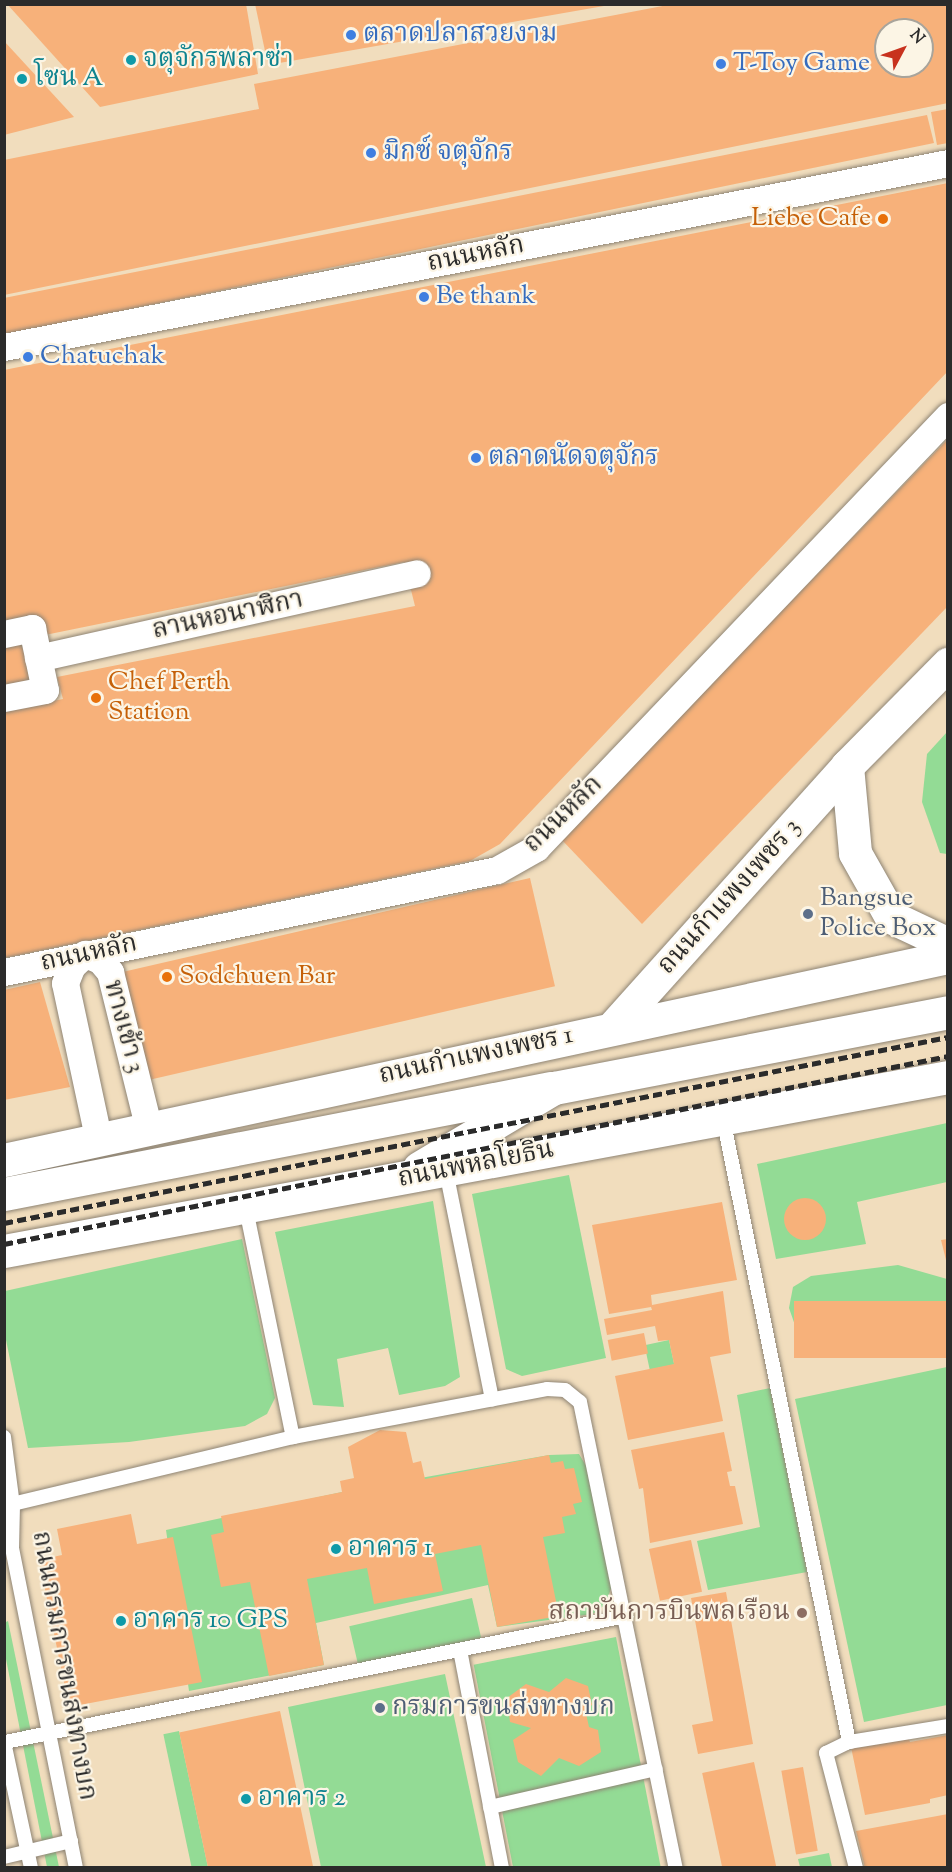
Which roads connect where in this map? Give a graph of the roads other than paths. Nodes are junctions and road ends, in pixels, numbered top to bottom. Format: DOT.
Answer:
graph roads {
  1 [pos="948,163"];
  2 [pos="4,347"];
  3 [pos="948,416"];
  4 [pos="417,573"];
  5 [pos="4,634"];
  6 [pos="38,658"];
  7 [pos="948,664"];
  8 [pos="4,698"];
  9 [pos="847,766"];
  10 [pos="948,944"];
  11 [pos="85,954"];
  12 [pos="948,957"];
  13 [pos="4,972"];
  14 [pos="948,1012"];
  15 [pos="613,1027"];
  16 [pos="948,1077"];
  17 [pos="554,1088"];
  18 [pos="723,1118"];
  19 [pos="148,1126"];
  20 [pos="98,1137"];
  21 [pos="4,1160"];
  22 [pos="446,1171"];
  23 [pos="399,1180"];
  24 [pos="7,1193"];
  25 [pos="246,1209"];
  26 [pos="4,1251"];
  27 [pos="492,1399"];
  28 [pos="4,1437"];
  29 [pos="293,1437"];
  30 [pos="9,1506"];
  31 [pos="626,1616"];
  32 [pos="460,1650"];
  33 [pos="948,1726"];
  34 [pos="49,1733"];
  35 [pos="4,1742"];
  36 [pos="849,1742"];
  37 [pos="656,1768"];
  38 [pos="490,1807"];
  39 [pos="71,1841"];
  40 [pos="27,1851"];
  41 [pos="4,1857"];
  42 [pos="31,1868"];
  43 [pos="76,1868"];
  44 [pos="502,1868"];
  45 [pos="676,1868"];
  46 [pos="856,1868"];
  1 -- 2 [label="street, ถนนหลัก"];
  3 -- 11 [label="street, ถนนหลัก"];
  4 -- 6 [label="street, ลานหอนาฬิกา"];
  5 -- 6 [label="street"];
  6 -- 8 [label="street"];
  7 -- 9 [label="main road, ถนนกำแพงเพชร 3"];
  9 -- 10 [label="main road"];
  9 -- 15 [label="main road, ถนนกำแพงเพชร 3"];
  11 -- 13 [label="street, ถนนหลัก"];
  11 -- 19 [label="street, ทางเข้า 3"];
  11 -- 20 [label="street, ทางเข้า 3"];
  12 -- 15 [label="main road, ถนนกำแพงเพชร 1"];
  14 -- 17 [label="main road"];
  15 -- 19 [label="main road, ถนนกำแพงเพชร 1"];
  16 -- 18 [label="main road, ถนนพหลโยธิน"];
  17 -- 23 [label="main road"];
  17 -- 24 [label="main road"];
  18 -- 22 [label="main road, ถนนพหลโยธิน"];
  18 -- 36 [label="lane"];
  19 -- 20 [label="main road, ถนนกำแพงเพชร 1"];
  20 -- 21 [label="main road, ถนนกำแพงเพชร 1"];
  22 -- 23 [label="main road, ถนนพหลโยธิน"];
  22 -- 27 [label="lane"];
  23 -- 25 [label="main road, ถนนพหลโยธิน"];
  25 -- 26 [label="main road, ถนนพหลโยธิน"];
  25 -- 29 [label="lane"];
  27 -- 29 [label="lane"];
  27 -- 31 [label="lane"];
  28 -- 30 [label="lane, ถนนกรมการขนส่งทางบก"];
  29 -- 30 [label="lane"];
  30 -- 34 [label="lane, ถนนกรมการขนส่งทางบก"];
  31 -- 32 [label="lane"];
  31 -- 37 [label="lane"];
  32 -- 34 [label="lane"];
  32 -- 38 [label="lane"];
  33 -- 36 [label="lane"];
  34 -- 35 [label="lane"];
  34 -- 39 [label="lane, ถนนกรมการขนส่งทางบก"];
  35 -- 40 [label="lane"];
  36 -- 46 [label="lane"];
  37 -- 38 [label="lane"];
  37 -- 45 [label="lane"];
  38 -- 44 [label="lane"];
  39 -- 40 [label="lane"];
  39 -- 43 [label="lane, ถนนกรมการขนส่งทางบก"];
  40 -- 41 [label="lane"];
  40 -- 42 [label="lane"];
}
